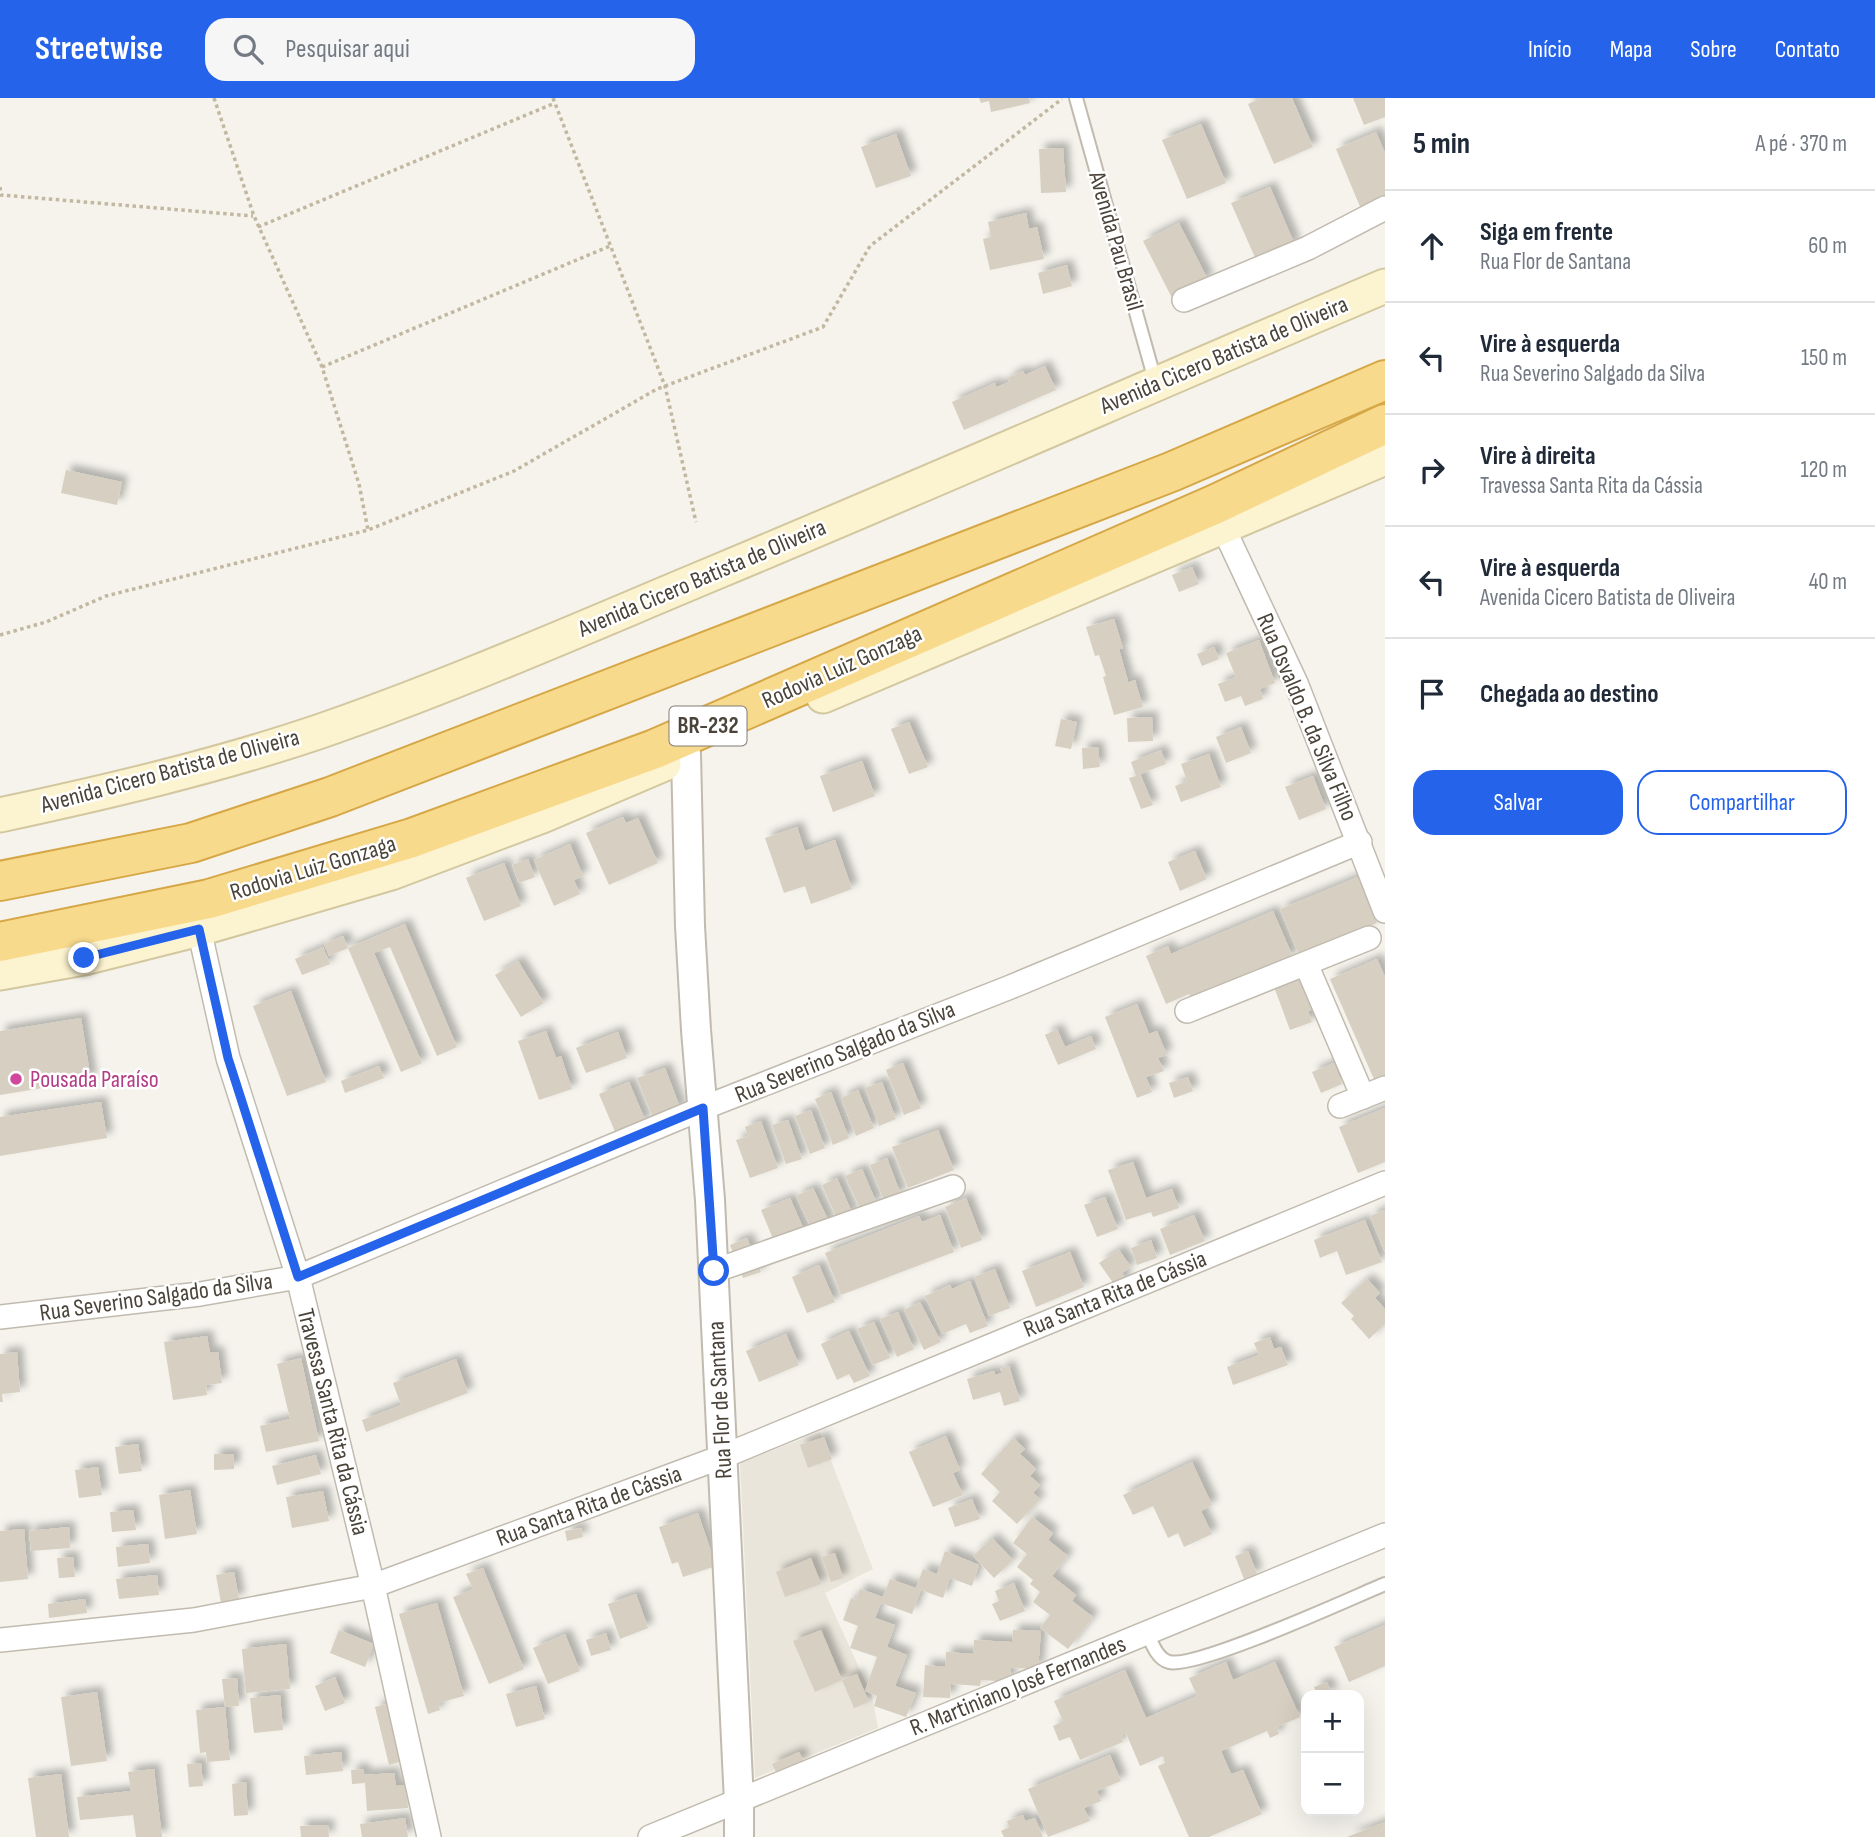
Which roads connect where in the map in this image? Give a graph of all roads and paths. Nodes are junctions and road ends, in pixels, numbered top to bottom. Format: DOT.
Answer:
graph roads {
  1 [pos="214,98"];
  2 [pos="1063,98"];
  3 [pos="1076,98"];
  4 [pos="554,100"];
  5 [pos="0,187"];
  6 [pos="1,195"];
  7 [pos="1385,208"];
  8 [pos="254,216"];
  9 [pos="258,226"];
  10 [pos="611,246"];
  11 [pos="1385,286"];
  12 [pos="1184,300"];
  13 [pos="322,367"];
  14 [pos="1385,380"];
  15 [pos="1156,385"];
  16 [pos="665,386"];
  17 [pos="1385,424"];
  18 [pos="1385,458"];
  19 [pos="696,522"];
  20 [pos="1223,527"];
  21 [pos="368,530"];
  22 [pos="0,635"];
  23 [pos="687,754"];
  24 [pos="0,815"];
  25 [pos="1360,842"];
  26 [pos="0,881"];
  27 [pos="1385,911"];
  28 [pos="199,929"];
  29 [pos="1368,938"];
  30 [pos="0,942"];
  31 [pos="1306,964"];
  32 [pos="0,973"];
  33 [pos="1187,1011"];
  34 [pos="1385,1088"];
  35 [pos="1363,1097"];
  36 [pos="1340,1107"];
  37 [pos="703,1108"];
  38 [pos="1385,1182"];
  39 [pos="953,1187"];
  40 [pos="714,1271"];
  41 [pos="298,1277"];
  42 [pos="0,1317"];
  43 [pos="724,1456"];
  44 [pos="1385,1535"];
  45 [pos="1385,1584"];
  46 [pos="373,1586"];
  47 [pos="1147,1633"];
  48 [pos="0,1640"];
  49 [pos="740,1802"];
  50 [pos="429,1837"];
  51 [pos="650,1837"];
  52 [pos="739,1837"];
  1 -- 8 [label="path"];
  2 -- 16 [label="path"];
  3 -- 15 [label="lane, Avenida Pau Brasil"];
  4 -- 9 [label="path"];
  4 -- 10 [label="path"];
  5 -- 6 [label="path"];
  6 -- 8 [label="path"];
  7 -- 12 [label="street"];
  8 -- 9 [label="path"];
  9 -- 13 [label="path"];
  10 -- 13 [label="path"];
  10 -- 16 [label="path"];
  11 -- 15 [label="main road, Avenida Cicero Batista de Oliveira"];
  13 -- 21 [label="path"];
  14 -- 26 [label="highway"];
  15 -- 24 [label="main road, Avenida Cicero Batista de Oliveira"];
  16 -- 19 [label="path"];
  16 -- 21 [label="path"];
  17 -- 30 [label="highway, Rodovia Luiz Gonzaga / BR-232"];
  18 -- 20 [label="main road"];
  20 -- 23 [label="main road"];
  20 -- 25 [label="street, Rua Osvaldo B. da Silva Filho"];
  21 -- 22 [label="path"];
  23 -- 28 [label="main road"];
  23 -- 37 [label="street, Rua Flor de Santana"];
  25 -- 27 [label="street, Rua Osvaldo B. da Silva Filho"];
  25 -- 37 [label="street, Rua Severino Salgado da Silva"];
  28 -- 32 [label="main road"];
  28 -- 41 [label="street, Travessa Santa Rita da Cássia"];
  29 -- 31 [label="street"];
  31 -- 33 [label="street"];
  31 -- 35 [label="street"];
  34 -- 35 [label="street"];
  35 -- 36 [label="street"];
  37 -- 40 [label="street, Rua Flor de Santana"];
  37 -- 41 [label="street, Rua Severino Salgado da Silva"];
  38 -- 43 [label="street, Rua Santa Rita de Cássia"];
  39 -- 40 [label="street"];
  40 -- 43 [label="street, Rua Flor de Santana"];
  41 -- 42 [label="street, Rua Severino Salgado da Silva"];
  41 -- 46 [label="street, Travessa Santa Rita da Cássia"];
  43 -- 46 [label="street, Rua Santa Rita de Cássia"];
  43 -- 49 [label="street, Rua Flor de Santana"];
  44 -- 47 [label="street, R. Martiniano José Fernandes"];
  45 -- 47 [label="lane"];
  46 -- 48 [label="street, Rua Santa Rita de Cássia"];
  46 -- 50 [label="street, Travessa Santa Rita da Cássia"];
  47 -- 49 [label="street, R. Martiniano José Fernandes"];
  49 -- 51 [label="street, R. Martiniano José Fernandes"];
  49 -- 52 [label="street, Rua Flor de Santana"];
}
